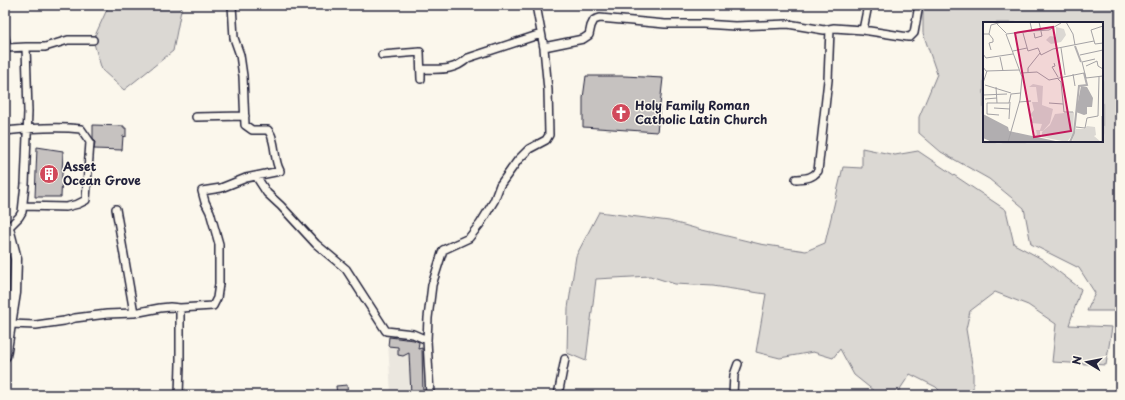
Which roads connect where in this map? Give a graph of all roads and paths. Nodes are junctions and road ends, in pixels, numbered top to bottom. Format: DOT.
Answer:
graph roads {
  1 [pos="232,5"];
  2 [pos="536,5"];
  3 [pos="868,5"];
  4 [pos="919,5"];
  5 [pos="830,28"];
  6 [pos="863,30"];
  7 [pos="541,34"];
  8 [pos="5,38"];
  9 [pos="93,40"];
  10 [pos="26,47"];
  11 [pos="544,47"];
  12 [pos="382,55"];
  13 [pos="245,116"];
  14 [pos="196,117"];
  15 [pos="27,128"];
  16 [pos="5,131"];
  17 [pos="256,176"];
  18 [pos="796,179"];
  19 [pos="23,206"];
  20 [pos="116,209"];
  21 [pos="7,227"];
  22 [pos="180,308"];
  23 [pos="134,313"];
  24 [pos="10,324"];
  25 [pos="427,340"];
  26 [pos="5,356"];
  27 [pos="565,359"];
  28 [pos="738,364"];
  29 [pos="179,395"];
  30 [pos="430,395"];
  31 [pos="558,395"];
  32 [pos="733,395"];
  1 -- 13 [label="street"];
  2 -- 7 [label="street"];
  3 -- 6 [label="street"];
  4 -- 6 [label="street"];
  5 -- 6 [label="street"];
  5 -- 11 [label="street"];
  5 -- 18 [label="street"];
  7 -- 11 [label="street"];
  7 -- 12 [label="street"];
  8 -- 10 [label="street"];
  9 -- 10 [label="street"];
  10 -- 15 [label="street"];
  11 -- 25 [label="street"];
  13 -- 14 [label="street"];
  13 -- 17 [label="street"];
  15 -- 16 [label="street"];
  15 -- 19 [label="street"];
  15 -- 19 [label="street"];
  17 -- 22 [label="street"];
  17 -- 25 [label="street"];
  19 -- 21 [label="street"];
  20 -- 23 [label="street"];
  21 -- 24 [label="main road"];
  22 -- 23 [label="street"];
  22 -- 29 [label="street"];
  23 -- 24 [label="street"];
  24 -- 26 [label="main road"];
  25 -- 30 [label="street"];
  27 -- 31 [label="street"];
  28 -- 32 [label="street"];
}
